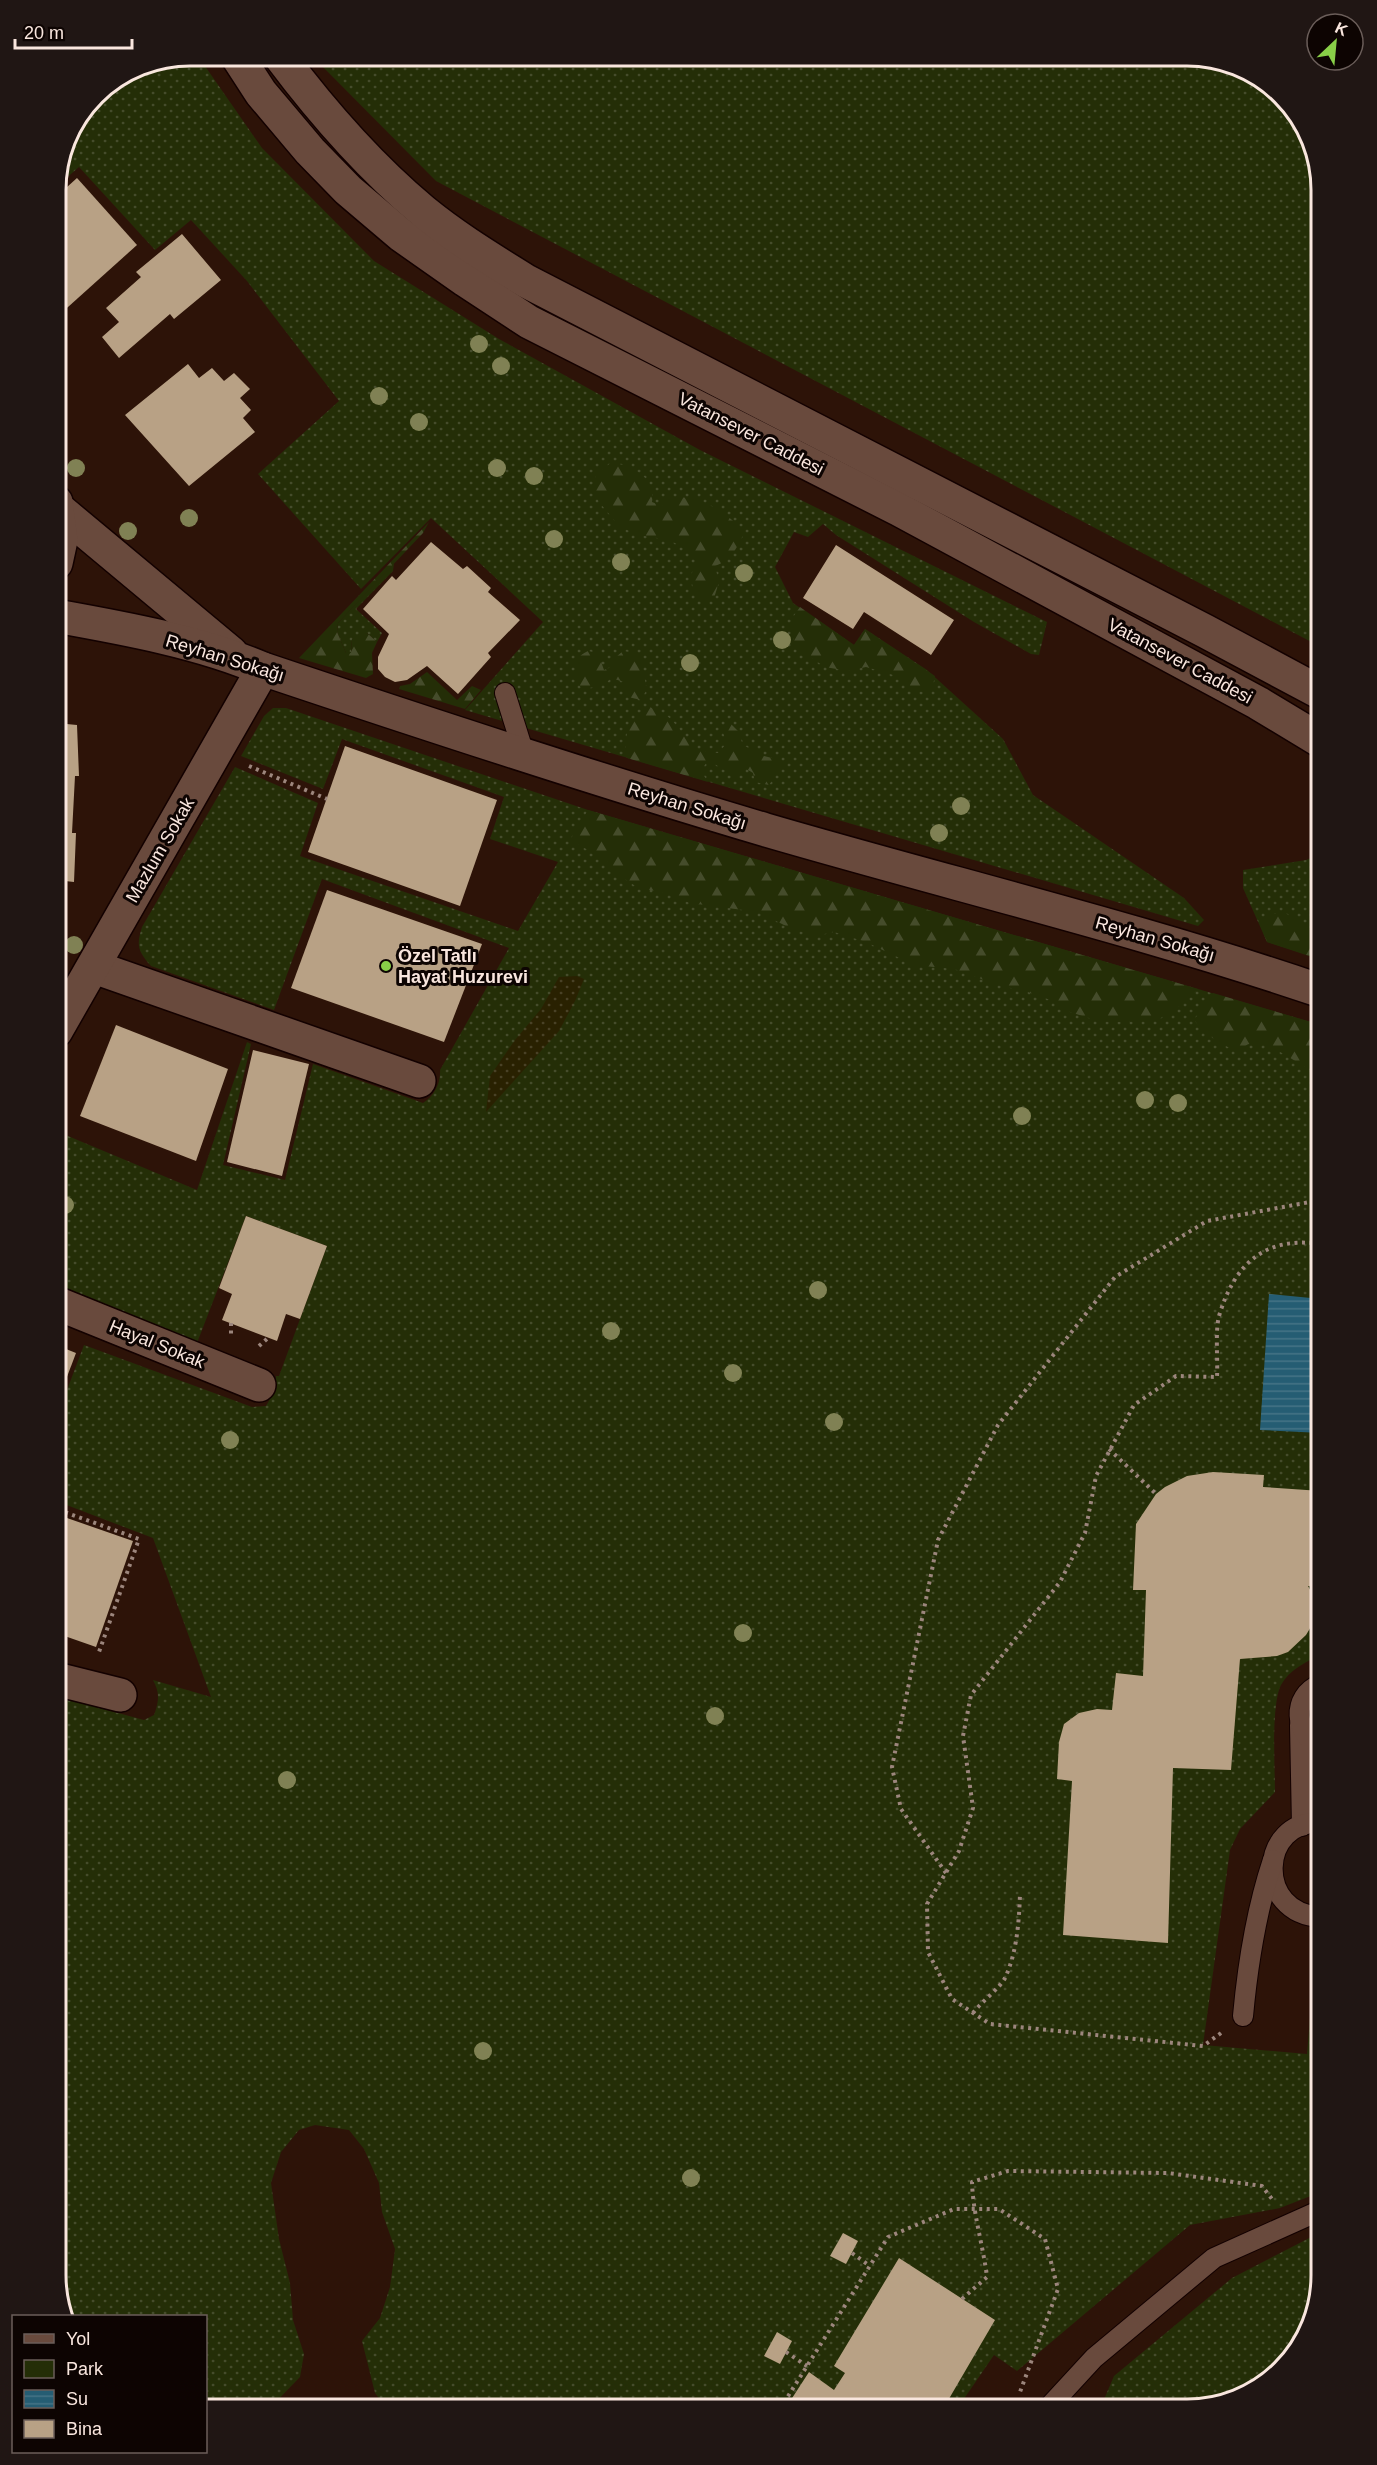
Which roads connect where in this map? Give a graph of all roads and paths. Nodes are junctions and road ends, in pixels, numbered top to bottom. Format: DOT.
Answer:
graph roads {
  1 [pos="243,66"];
  2 [pos="288,66"];
  3 [pos="66,513"];
  4 [pos="66,618"];
  5 [pos="250,664"];
  6 [pos="1311,687"];
  7 [pos="505,693"];
  8 [pos="1311,734"];
  9 [pos="215,752"];
  10 [pos="525,757"];
  11 [pos="327,799"];
  12 [pos="94,967"];
  13 [pos="1311,987"];
  14 [pos="66,1014"];
  15 [pos="419,1082"];
  16 [pos="1311,1202"];
  17 [pos="1311,1243"];
  18 [pos="66,1306"];
  19 [pos="259,1385"];
  20 [pos="1109,1449"];
  21 [pos="1156,1494"];
  22 [pos="66,1512"];
  23 [pos="88,1650"];
  24 [pos="66,1682"];
  25 [pos="1311,1691"];
  26 [pos="120,1695"];
  27 [pos="1300,1725"];
  28 [pos="1311,1741"];
  29 [pos="1311,1816"];
  30 [pos="1311,1824"];
  31 [pos="1273,1860"];
  32 [pos="946,1873"];
  33 [pos="1020,1894"];
  34 [pos="1311,1916"];
  35 [pos="974,2013"];
  36 [pos="1243,2016"];
  37 [pos="973,2209"];
  38 [pos="1311,2215"];
  39 [pos="1292,2224"];
  40 [pos="852,2253"];
  41 [pos="870,2266"];
  42 [pos="962,2299"];
  43 [pos="786,2352"];
  44 [pos="807,2366"];
  45 [pos="786,2399"];
  46 [pos="1018,2399"];
  47 [pos="1056,2399"];
  1 -- 8 [label="street, Vatansever Caddesi"];
  2 -- 6 [label="street, Vatansever Caddesi"];
  3 -- 5 [label="street"];
  4 -- 5 [label="street, Reyhan Sokağı"];
  5 -- 9 [label="street, Mazlum Sokak"];
  5 -- 10 [label="street, Reyhan Sokağı"];
  7 -- 10 [label="lane"];
  9 -- 11 [label="path"];
  9 -- 12 [label="street, Mazlum Sokak"];
  10 -- 13 [label="street, Reyhan Sokağı"];
  12 -- 14 [label="street, Mazlum Sokak"];
  12 -- 15 [label="street"];
  16 -- 32 [label="path"];
  17 -- 20 [label="path"];
  18 -- 19 [label="street, Hayal Sokak"];
  20 -- 21 [label="path"];
  20 -- 32 [label="path"];
  22 -- 23 [label="path"];
  24 -- 26 [label="street"];
  25 -- 27 [label="lane"];
  27 -- 28 [label="lane"];
  27 -- 29 [label="lane"];
  30 -- 31 [label="lane"];
  31 -- 34 [label="lane"];
  31 -- 36 [label="lane"];
  32 -- 35 [label="path"];
  33 -- 35 [label="path"];
  35 -- 36 [label="path"];
  37 -- 39 [label="path"];
  37 -- 41 [label="path"];
  37 -- 42 [label="path"];
  37 -- 46 [label="path"];
  38 -- 39 [label="lane"];
  39 -- 47 [label="lane"];
  40 -- 41 [label="path"];
  41 -- 44 [label="path"];
  43 -- 44 [label="path"];
  44 -- 45 [label="path"];
}
